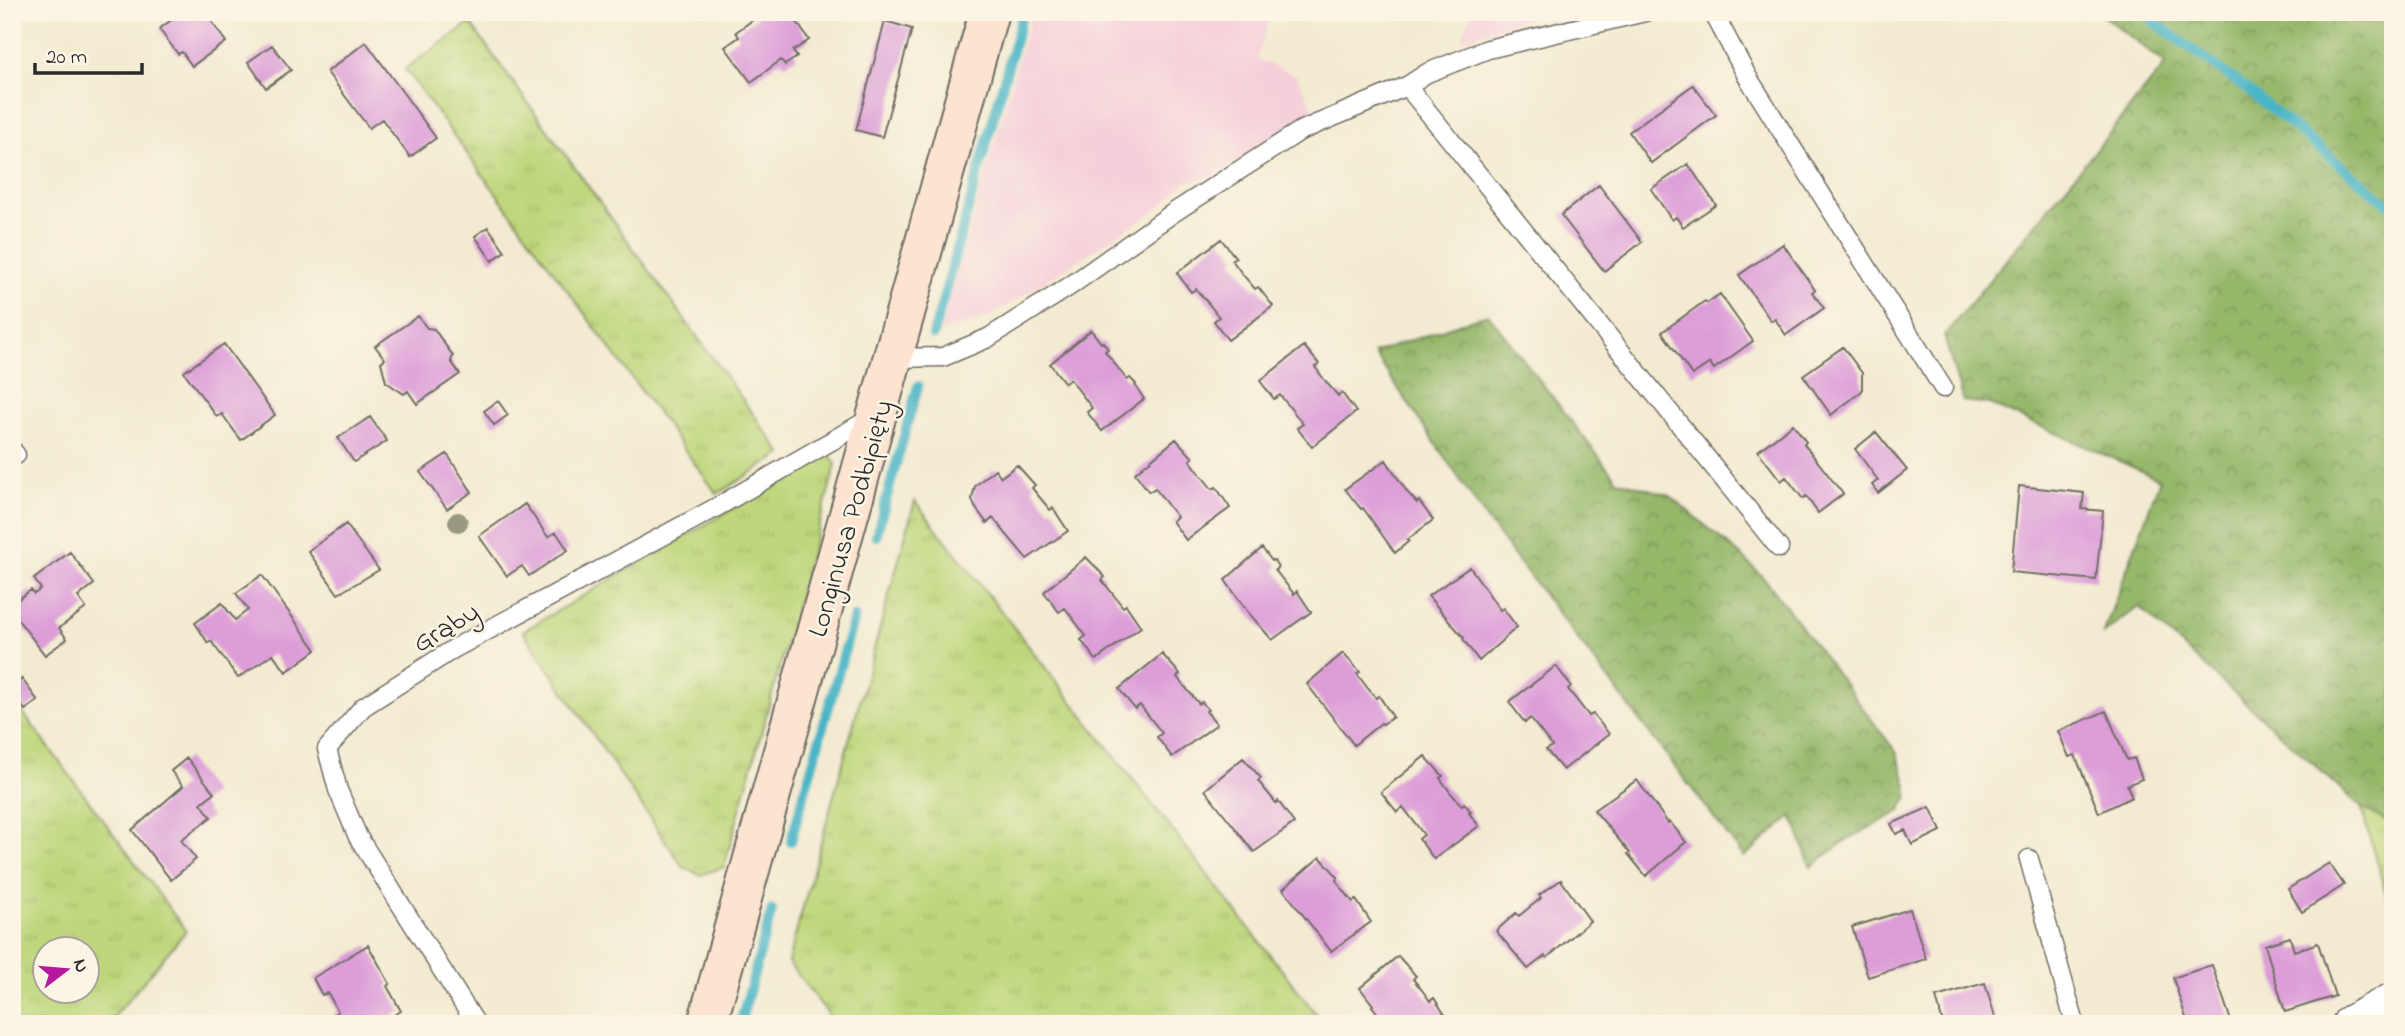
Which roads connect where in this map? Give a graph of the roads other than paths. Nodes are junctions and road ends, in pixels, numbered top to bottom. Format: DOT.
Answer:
graph roads {
  1 [pos="989,12"];
  2 [pos="1645,12"];
  3 [pos="1713,12"];
  4 [pos="1407,86"];
  5 [pos="894,358"];
  6 [pos="1943,388"];
  7 [pos="879,414"];
  8 [pos="1779,548"];
  9 [pos="2029,859"];
  10 [pos="2392,1004"];
  11 [pos="476,1024"];
  12 [pos="707,1024"];
  13 [pos="2075,1024"];
  14 [pos="2351,1024"];
  1 -- 5 [label="street, Longinusa Podbipięty"];
  2 -- 4 [label="lane"];
  3 -- 6 [label="lane"];
  4 -- 5 [label="lane"];
  4 -- 8 [label="lane"];
  5 -- 7 [label="street, Longinusa Podbipięty"];
  7 -- 11 [label="lane, Grąby"];
  7 -- 12 [label="street, Longinusa Podbipięty"];
  9 -- 13 [label="lane"];
  10 -- 14 [label="street"];
}
